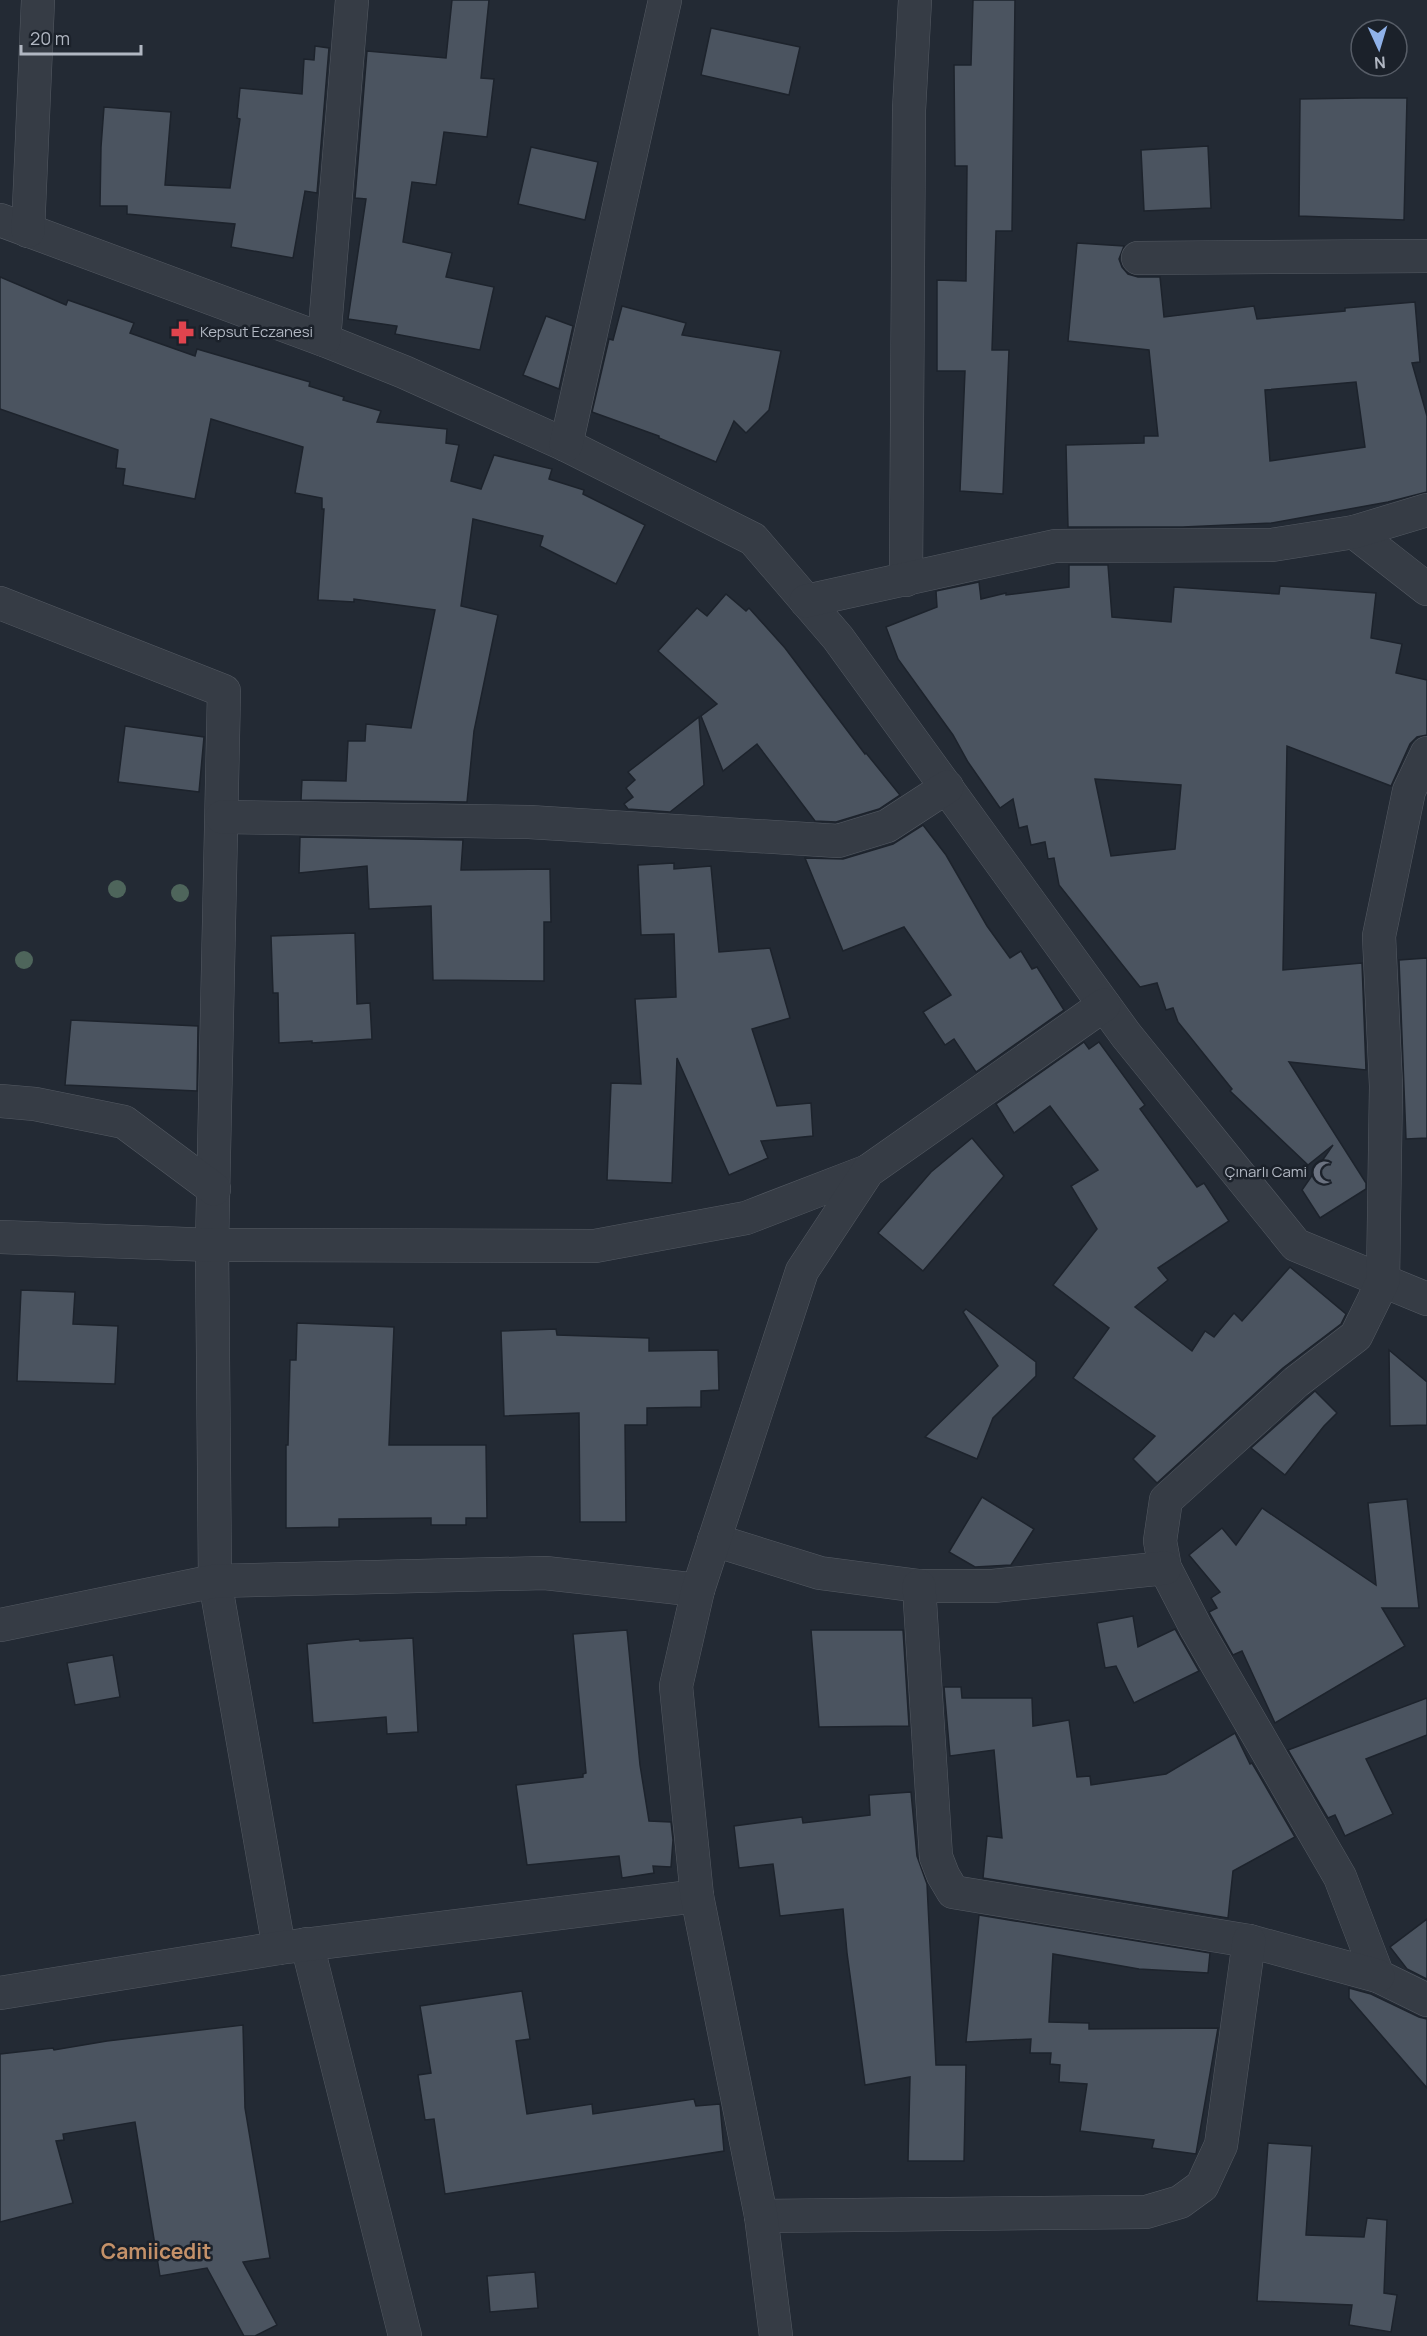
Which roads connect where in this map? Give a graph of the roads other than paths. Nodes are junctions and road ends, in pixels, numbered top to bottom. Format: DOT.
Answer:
graph roads {
  1 [pos="38,0"];
  2 [pos="352,0"];
  3 [pos="665,0"];
  4 [pos="915,0"];
  5 [pos="14,225"];
  6 [pos="1427,256"];
  7 [pos="1138,258"];
  8 [pos="324,340"];
  9 [pos="566,445"];
  10 [pos="1427,510"];
  11 [pos="1354,531"];
  12 [pos="906,580"];
  13 [pos="1427,589"];
  14 [pos="806,601"];
  15 [pos="0,603"];
  16 [pos="1427,753"];
  17 [pos="947,788"];
  18 [pos="222,817"];
  19 [pos="1104,1005"];
  20 [pos="0,1101"];
  21 [pos="868,1171"];
  22 [pos="214,1189"];
  23 [pos="0,1237"];
  24 [pos="212,1245"];
  25 [pos="1383,1281"];
  26 [pos="1427,1299"];
  27 [pos="714,1540"];
  28 [pos="1165,1568"];
  29 [pos="215,1581"];
  30 [pos="919,1586"];
  31 [pos="698,1590"];
  32 [pos="0,1625"];
  33 [pos="697,1896"];
  34 [pos="1249,1941"];
  35 [pos="293,1946"];
  36 [pos="1378,1976"];
  37 [pos="0,1993"];
  38 [pos="1427,2000"];
  39 [pos="761,2216"];
  40 [pos="405,2336"];
  41 [pos="776,2336"];
  1 -- 5 [label="street"];
  2 -- 8 [label="street"];
  3 -- 9 [label="street"];
  4 -- 12 [label="street"];
  5 -- 8 [label="street"];
  6 -- 7 [label="street"];
  8 -- 9 [label="street"];
  9 -- 14 [label="street"];
  10 -- 11 [label="street"];
  11 -- 12 [label="street"];
  11 -- 13 [label="street"];
  12 -- 14 [label="street"];
  14 -- 17 [label="street"];
  15 -- 18 [label="street"];
  16 -- 25 [label="street"];
  17 -- 18 [label="street"];
  17 -- 19 [label="street"];
  18 -- 22 [label="street"];
  19 -- 21 [label="street"];
  19 -- 25 [label="street"];
  20 -- 22 [label="street"];
  21 -- 24 [label="street"];
  21 -- 27 [label="street"];
  22 -- 24 [label="street"];
  23 -- 24 [label="street"];
  24 -- 29 [label="street"];
  25 -- 26 [label="street"];
  25 -- 28 [label="street"];
  27 -- 30 [label="street"];
  27 -- 31 [label="street"];
  28 -- 30 [label="street"];
  28 -- 36 [label="street"];
  29 -- 31 [label="street"];
  29 -- 32 [label="street"];
  29 -- 35 [label="street"];
  30 -- 34 [label="street"];
  31 -- 33 [label="street"];
  33 -- 35 [label="street"];
  33 -- 39 [label="street"];
  34 -- 36 [label="street"];
  34 -- 39 [label="street"];
  35 -- 37 [label="street"];
  35 -- 40 [label="street"];
  36 -- 38 [label="street"];
  39 -- 41 [label="street"];
}
